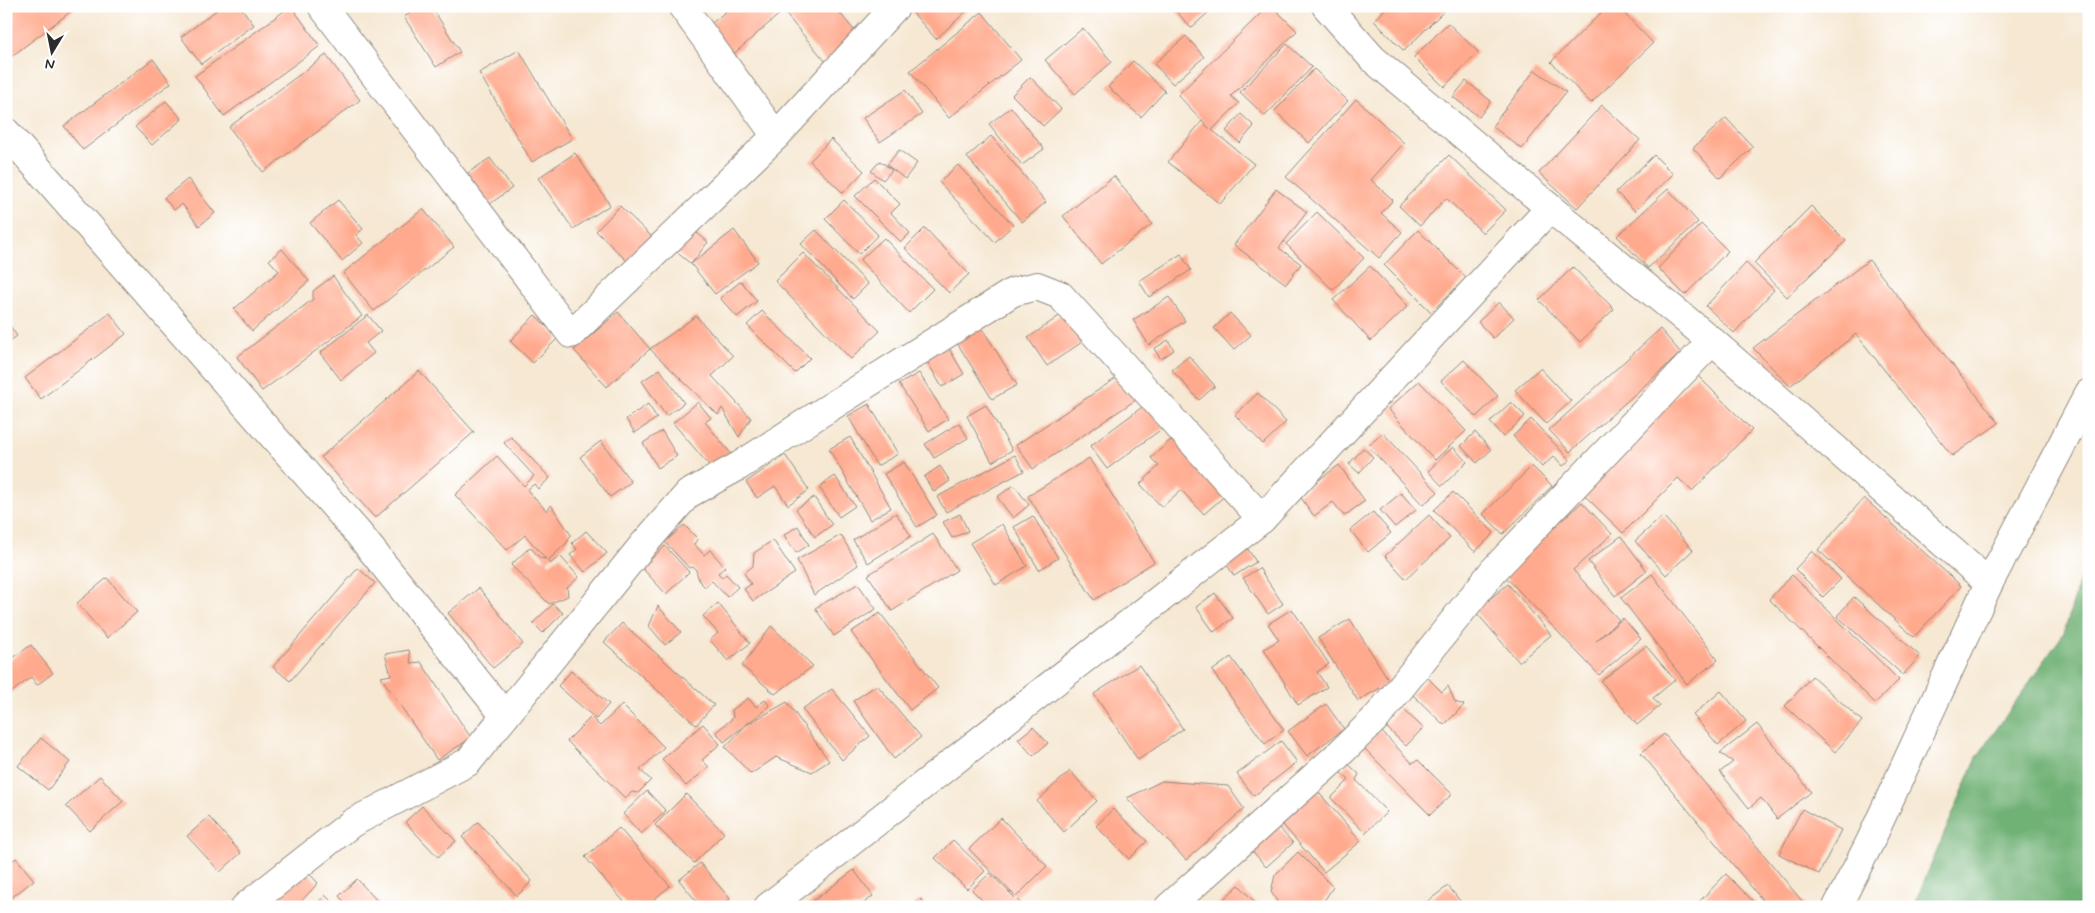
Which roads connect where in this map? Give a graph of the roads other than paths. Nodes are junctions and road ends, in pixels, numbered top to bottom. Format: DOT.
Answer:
graph roads {
  1 [pos="322,6"];
  2 [pos="682,6"];
  3 [pos="896,6"];
  4 [pos="1326,6"];
  5 [pos="6,132"];
  6 [pos="776,136"];
  7 [pos="1550,208"];
  8 [pos="1712,341"];
  9 [pos="2089,393"];
  10 [pos="1262,519"];
  11 [pos="1989,583"];
  12 [pos="505,716"];
  13 [pos="245,907"];
  14 [pos="768,907"];
  15 [pos="1169,907"];
  16 [pos="1837,907"];
  1 -- 6 [label="street"];
  2 -- 6 [label="street"];
  3 -- 6 [label="street"];
  4 -- 7 [label="street"];
  5 -- 12 [label="street"];
  7 -- 8 [label="street"];
  7 -- 10 [label="street"];
  8 -- 11 [label="street"];
  8 -- 15 [label="street"];
  9 -- 11 [label="street"];
  10 -- 12 [label="street"];
  10 -- 14 [label="street"];
  11 -- 16 [label="street"];
  12 -- 13 [label="street"];
}
